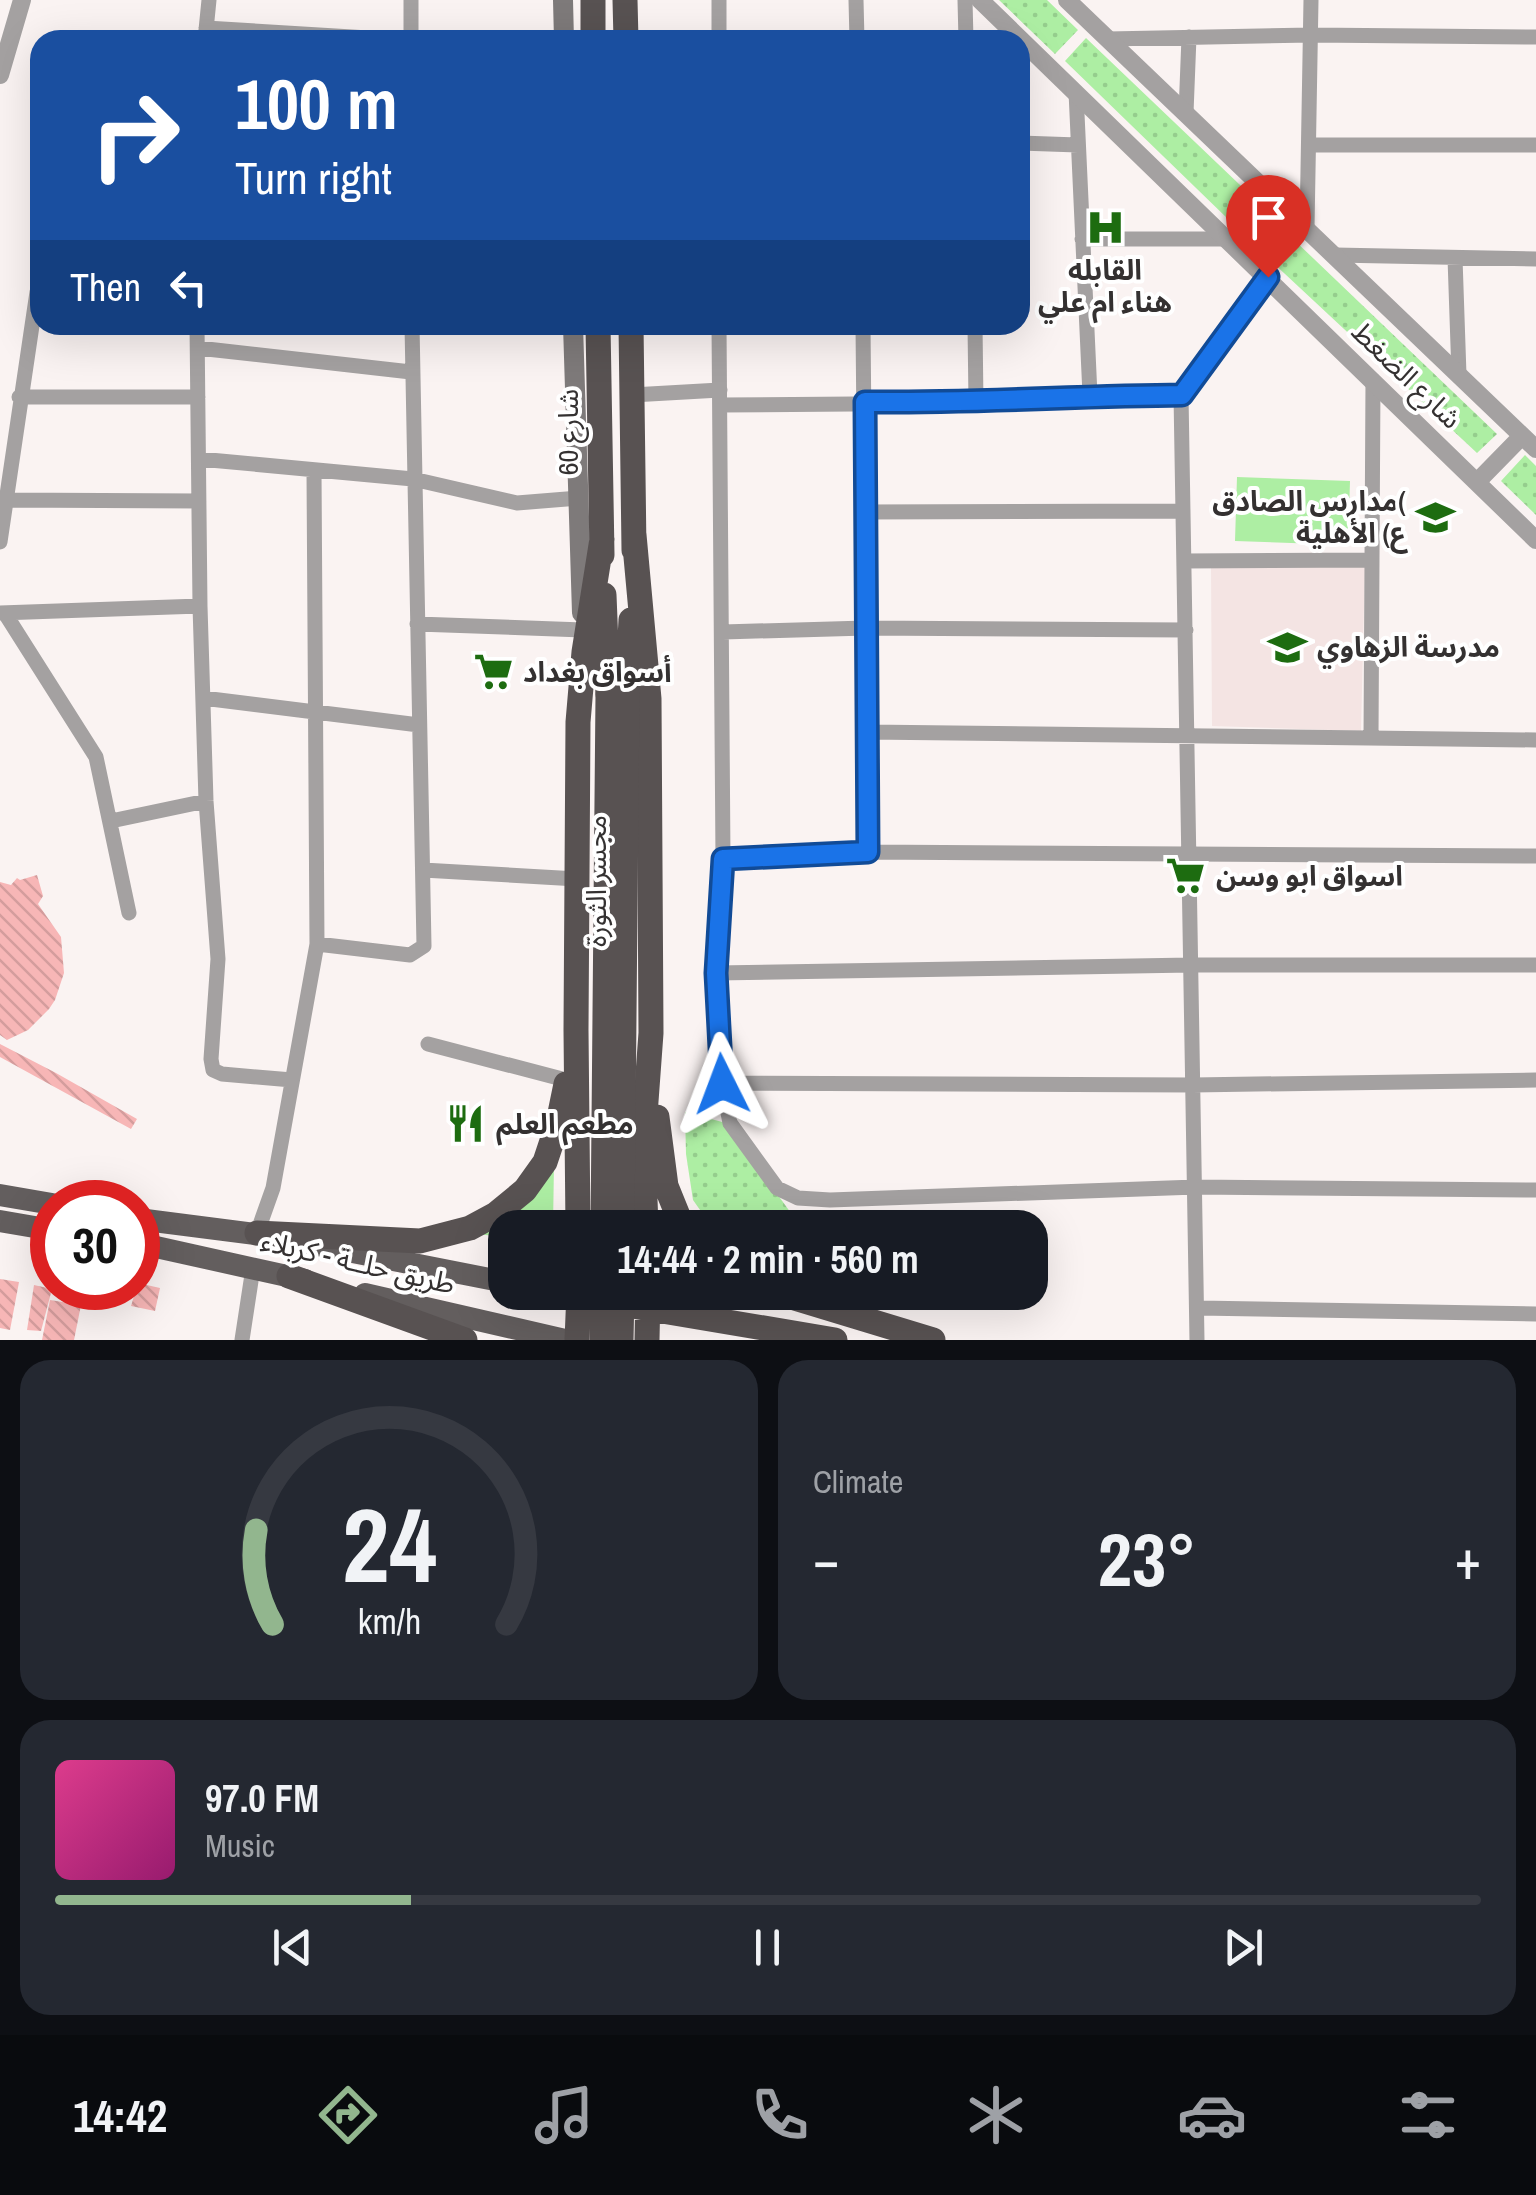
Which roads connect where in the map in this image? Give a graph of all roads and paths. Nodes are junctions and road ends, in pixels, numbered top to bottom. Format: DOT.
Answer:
graph roads {
  1 [pos="22,0"];
  2 [pos="209,0"];
  3 [pos="411,0"];
  4 [pos="563,0"];
  5 [pos="593,0"];
  6 [pos="625,0"];
  7 [pos="718,0"];
  8 [pos="856,0"];
  9 [pos="964,0"];
  10 [pos="980,0"];
  11 [pos="1067,0"];
  12 [pos="1310,0"];
  13 [pos="206,30"];
  14 [pos="411,30"];
  15 [pos="564,30"];
  16 [pos="593,30"];
  17 [pos="626,30"];
  18 [pos="718,30"];
  19 [pos="857,30"];
  20 [pos="966,30"];
  21 [pos="1011,30"];
  22 [pos="1310,35"];
  23 [pos="1536,37"];
  24 [pos="1188,38"];
  25 [pos="1108,39"];
  26 [pos="1030,48"];
  27 [pos="0,75"];
  28 [pos="1076,92"];
  29 [pos="1186,113"];
  30 [pos="1030,144"];
  31 [pos="1078,145"];
  32 [pos="1310,145"];
  33 [pos="1536,145"];
  34 [pos="1307,228"];
  35 [pos="1082,239"];
  36 [pos="1228,239"];
  37 [pos="1335,256"];
  38 [pos="1455,258"];
  39 [pos="1536,259"];
  40 [pos="1268,277"];
  41 [pos="30,329"];
  42 [pos="197,335"];
  43 [pos="412,335"];
  44 [pos="573,335"];
  45 [pos="598,335"];
  46 [pos="631,335"];
  47 [pos="719,335"];
  48 [pos="863,335"];
  49 [pos="975,335"];
  50 [pos="198,348"];
  51 [pos="411,372"];
  52 [pos="1459,375"];
  53 [pos="1373,380"];
  54 [pos="632,395"];
  55 [pos="1182,395"];
  56 [pos="1090,396"];
  57 [pos="19,397"];
  58 [pos="198,397"];
  59 [pos="720,398"];
  60 [pos="865,402"];
  61 [pos="976,403"];
  62 [pos="1529,442"];
  63 [pos="198,460"];
  64 [pos="314,470"];
  65 [pos="414,479"];
  66 [pos="1477,482"];
  67 [pos="579,498"];
  68 [pos="4,500"];
  69 [pos="199,501"];
  70 [pos="1184,510"];
  71 [pos="863,512"];
  72 [pos="634,534"];
  73 [pos="602,538"];
  74 [pos="1536,540"];
  75 [pos="0,542"];
  76 [pos="1372,560"];
  77 [pos="1184,561"];
  78 [pos="200,606"];
  79 [pos="3,614"];
  80 [pos="417,624"];
  81 [pos="866,628"];
  82 [pos="1186,630"];
  83 [pos="722,632"];
  84 [pos="583,641"];
  85 [pos="618,695"];
  86 [pos="203,698"];
  87 [pos="314,712"];
  88 [pos="420,725"];
  89 [pos="868,732"];
  90 [pos="1187,736"];
  91 [pos="1372,738"];
  92 [pos="1536,740"];
  93 [pos="206,801"];
  94 [pos="111,820"];
  95 [pos="868,852"];
  96 [pos="1189,853"];
  97 [pos="1536,856"];
  98 [pos="723,859"];
  99 [pos="424,870"];
  100 [pos="577,878"];
  101 [pos="128,913"];
  102 [pos="317,944"];
  103 [pos="1191,964"];
  104 [pos="1536,965"];
  105 [pos="716,973"];
  106 [pos="576,1030"];
  107 [pos="651,1033"];
  108 [pos="428,1044"];
  109 [pos="292,1080"];
  110 [pos="566,1080"];
  111 [pos="1536,1080"];
  112 [pos="722,1084"];
  113 [pos="1193,1085"];
  114 [pos="577,1142"];
  115 [pos="643,1142"];
  116 [pos="1196,1187"];
  117 [pos="1536,1190"];
  118 [pos="0,1194"];
  119 [pos="30,1200"];
  120 [pos="578,1210"];
  121 [pos="604,1210"];
  122 [pos="622,1210"];
  123 [pos="645,1210"];
  124 [pos="676,1210"];
  125 [pos="0,1221"];
  126 [pos="172,1224"];
  127 [pos="30,1226"];
  128 [pos="160,1227"];
  129 [pos="257,1233"];
  130 [pos="160,1244"];
  131 [pos="166,1248"];
  132 [pos="253,1268"];
  133 [pos="289,1276"];
  134 [pos="488,1279"];
  135 [pos="1198,1308"];
  136 [pos="578,1310"];
  137 [pos="587,1310"];
  138 [pos="622,1310"];
  139 [pos="648,1310"];
  140 [pos="695,1310"];
  141 [pos="834,1310"];
  142 [pos="1536,1314"];
  143 [pos="242,1340"];
  144 [pos="465,1340"];
  145 [pos="566,1340"];
  146 [pos="577,1340"];
  147 [pos="602,1340"];
  148 [pos="621,1340"];
  149 [pos="648,1340"];
  150 [pos="835,1340"];
  151 [pos="933,1340"];
  152 [pos="1197,1340"];
  1 -- 27 [label="street"];
  2 -- 13 [label="street"];
  3 -- 14 [label="street"];
  4 -- 15 [label="main road"];
  5 -- 16 [label="highway"];
  6 -- 17 [label="highway"];
  7 -- 18 [label="street"];
  8 -- 19 [label="street"];
  9 -- 20 [label="street"];
  10 -- 21 [label="street, شارع الضغط"];
  11 -- 25 [label="street, شارع الضغط"];
  12 -- 22 [label="street"];
  22 -- 23 [label="street"];
  22 -- 24 [label="street"];
  22 -- 32 [label="street"];
  24 -- 25 [label="street"];
  24 -- 29 [label="street"];
  25 -- 29 [label="street, شارع الضغط"];
  26 -- 28 [label="street, شارع الضغط"];
  28 -- 31 [label="street"];
  28 -- 36 [label="street, شارع الضغط"];
  29 -- 34 [label="street, شارع الضغط"];
  30 -- 31 [label="street"];
  31 -- 35 [label="street"];
  32 -- 33 [label="street"];
  32 -- 34 [label="street"];
  34 -- 37 [label="street, شارع الضغط"];
  35 -- 36 [label="street"];
  35 -- 56 [label="street"];
  36 -- 40 [label="street, شارع الضغط"];
  37 -- 38 [label="street"];
  37 -- 52 [label="street, شارع الضغط"];
  38 -- 39 [label="street"];
  38 -- 52 [label="street"];
  40 -- 53 [label="street, شارع الضغط"];
  40 -- 55 [label="street"];
  41 -- 57 [label="street"];
  42 -- 50 [label="street"];
  43 -- 51 [label="street"];
  44 -- 67 [label="main road"];
  45 -- 73 [label="highway, شارع 60"];
  46 -- 54 [label="highway"];
  47 -- 59 [label="street"];
  48 -- 60 [label="street"];
  49 -- 61 [label="street"];
  50 -- 51 [label="street"];
  50 -- 58 [label="street"];
  51 -- 65 [label="street"];
  52 -- 62 [label="street, شارع الضغط"];
  53 -- 66 [label="street, شارع الضغط"];
  53 -- 76 [label="street"];
  54 -- 59 [label="street"];
  54 -- 72 [label="highway"];
  55 -- 56 [label="street"];
  55 -- 70 [label="street"];
  56 -- 61 [label="street"];
  57 -- 58 [label="street"];
  57 -- 68 [label="street"];
  58 -- 63 [label="street"];
  59 -- 60 [label="street"];
  59 -- 83 [label="street"];
  60 -- 61 [label="street"];
  60 -- 71 [label="street"];
  62 -- 66 [label="street"];
  63 -- 64 [label="street"];
  63 -- 69 [label="street"];
  64 -- 65 [label="street"];
  64 -- 87 [label="street"];
  65 -- 67 [label="street"];
  65 -- 80 [label="street"];
  66 -- 74 [label="street, شارع الضغط"];
  67 -- 84 [label="main road"];
  68 -- 69 [label="street"];
  68 -- 75 [label="street"];
  69 -- 78 [label="street"];
  70 -- 71 [label="street"];
  70 -- 77 [label="street"];
  71 -- 81 [label="street"];
  72 -- 85 [label="highway, مجسر الثورة"];
  72 -- 107 [label="highway"];
  73 -- 84 [label="highway"];
  73 -- 85 [label="highway, مجسر الثورة"];
  76 -- 77 [label="street"];
  76 -- 91 [label="street"];
  77 -- 82 [label="street"];
  78 -- 79 [label="street"];
  78 -- 86 [label="street"];
  79 -- 94 [label="street"];
  80 -- 84 [label="street"];
  80 -- 88 [label="street"];
  81 -- 82 [label="street"];
  81 -- 83 [label="street"];
  81 -- 89 [label="street"];
  82 -- 90 [label="street"];
  83 -- 98 [label="street"];
  84 -- 100 [label="highway"];
  85 -- 121 [label="highway, مجسر الثورة, bridge"];
  85 -- 122 [label="highway, مجسر الثورة, bridge"];
  86 -- 87 [label="street"];
  86 -- 93 [label="street"];
  87 -- 88 [label="street"];
  87 -- 102 [label="street"];
  88 -- 99 [label="street"];
  89 -- 90 [label="street"];
  89 -- 95 [label="street"];
  90 -- 91 [label="street"];
  90 -- 96 [label="street"];
  91 -- 92 [label="street"];
  93 -- 94 [label="street"];
  93 -- 109 [label="street"];
  94 -- 101 [label="street"];
  95 -- 96 [label="street"];
  95 -- 98 [label="street"];
  96 -- 97 [label="street"];
  96 -- 103 [label="street"];
  98 -- 105 [label="street"];
  99 -- 100 [label="street"];
  99 -- 102 [label="street"];
  100 -- 106 [label="highway"];
  102 -- 109 [label="street"];
  103 -- 104 [label="street"];
  103 -- 105 [label="street"];
  103 -- 113 [label="street"];
  105 -- 112 [label="street"];
  106 -- 110 [label="highway"];
  106 -- 114 [label="highway"];
  107 -- 115 [label="highway"];
  107 -- 124 [label="highway"];
  108 -- 110 [label="street"];
  109 -- 129 [label="street"];
  110 -- 129 [label="highway"];
  111 -- 113 [label="street"];
  112 -- 113 [label="street"];
  112 -- 116 [label="street"];
  113 -- 116 [label="street"];
  114 -- 115 [label="highway"];
  114 -- 120 [label="highway"];
  115 -- 123 [label="highway"];
  116 -- 117 [label="street"];
  116 -- 135 [label="street"];
  118 -- 119 [label="main road"];
  125 -- 127 [label="main road"];
  126 -- 128 [label="main road, طريق حلــة - كربلاء"];
  126 -- 129 [label="main road, طريق حلــة - كربلاء"];
  126 -- 131 [label="main road"];
  129 -- 134 [label="main road, طريق حلــة - كربلاء"];
  130 -- 131 [label="main road, طريق حلــة - كربلاء"];
  131 -- 132 [label="main road, طريق حلــة - كربلاء"];
  132 -- 133 [label="main road, طريق حلــة - كربلاء"];
  132 -- 143 [label="street"];
  133 -- 144 [label="highway"];
  133 -- 145 [label="main road, طريق حلــة - كربلاء"];
  135 -- 142 [label="street"];
  135 -- 152 [label="street"];
  136 -- 146 [label="highway"];
  137 -- 147 [label="highway, bridge"];
  138 -- 148 [label="highway, bridge"];
  139 -- 149 [label="highway"];
  140 -- 150 [label="highway"];
  141 -- 151 [label="highway"];
}
